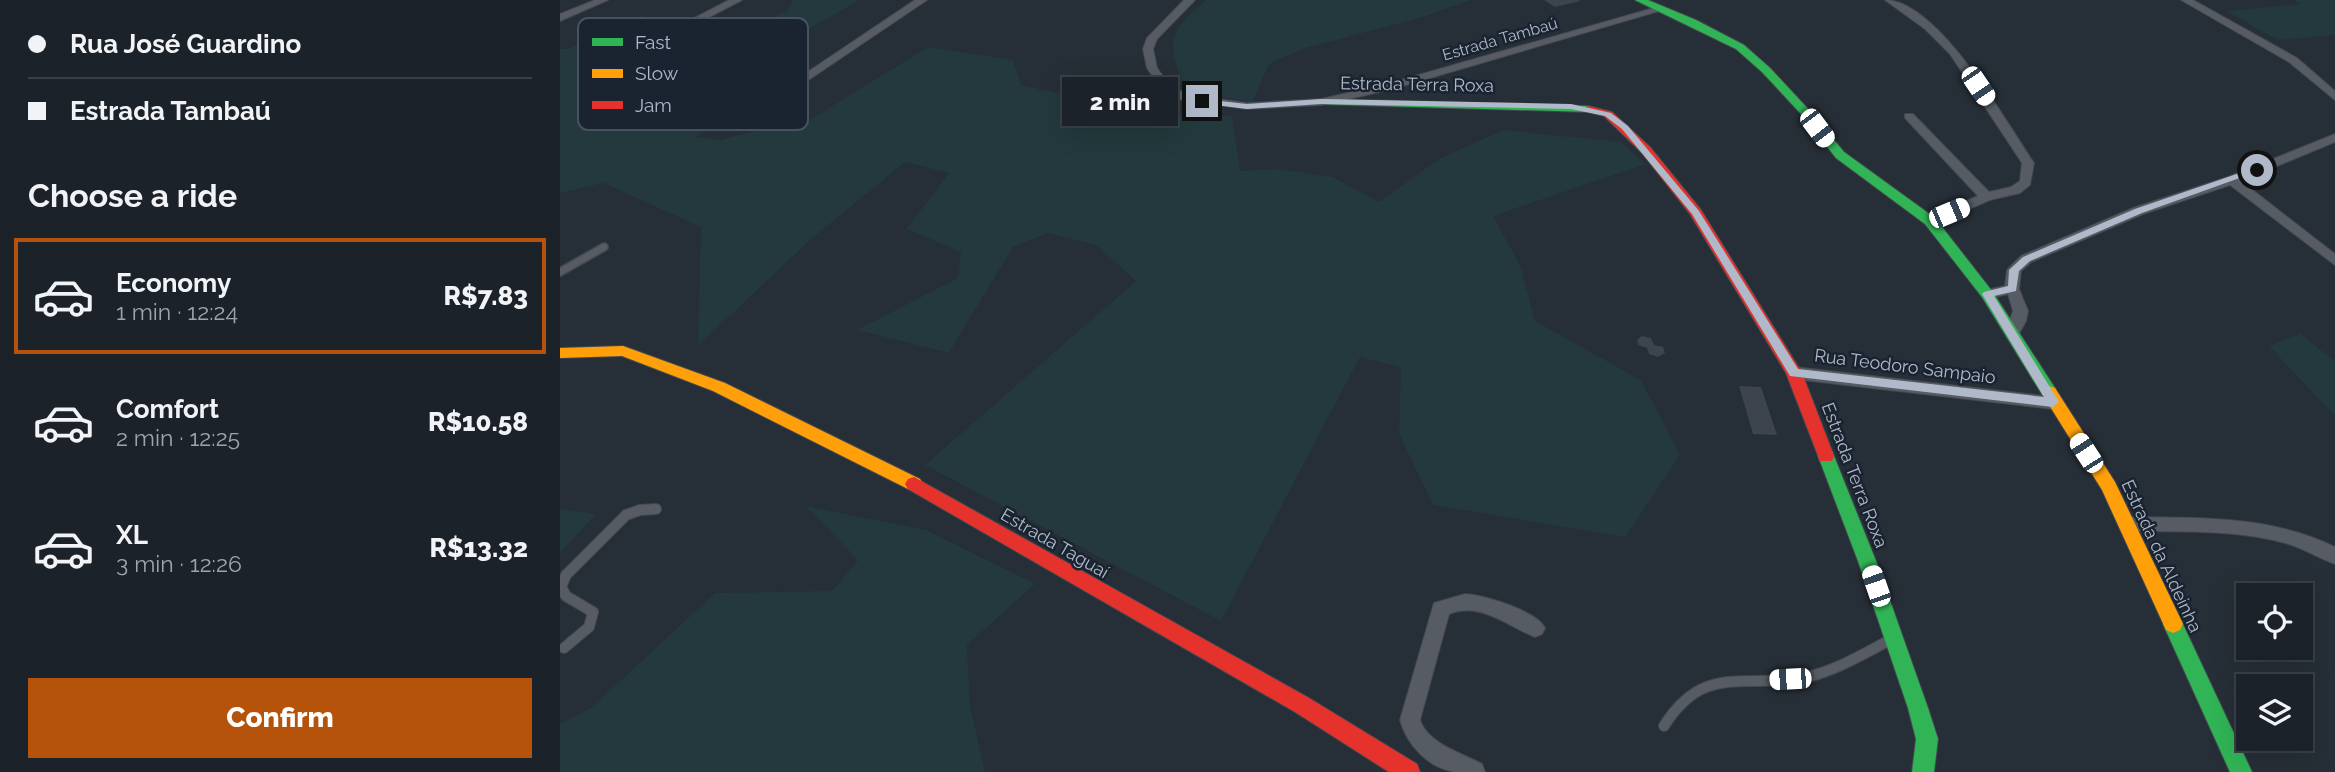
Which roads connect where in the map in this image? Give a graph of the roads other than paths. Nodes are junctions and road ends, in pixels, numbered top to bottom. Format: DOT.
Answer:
graph roads {
  1 [pos="603,0"];
  2 [pos="737,0"];
  3 [pos="922,0"];
  4 [pos="1190,0"];
  5 [pos="1640,0"];
  6 [pos="1890,0"];
  7 [pos="2186,0"];
  8 [pos="1661,9"];
  9 [pos="560,18"];
  10 [pos="701,18"];
  11 [pos="808,76"];
  12 [pos="2335,97"];
  13 [pos="1321,102"];
  14 [pos="1909,116"];
  15 [pos="2335,138"];
  16 [pos="2232,180"];
  17 [pos="1986,197"];
  18 [pos="1930,221"];
  19 [pos="604,247"];
  20 [pos="2335,261"];
  21 [pos="560,272"];
  22 [pos="2012,289"];
  23 [pos="1987,294"];
  24 [pos="2012,333"];
  25 [pos="560,353"];
  26 [pos="1794,373"];
  27 [pos="2053,402"];
  28 [pos="656,509"];
  29 [pos="2127,524"];
  30 [pos="2335,556"];
  31 [pos="1535,628"];
  32 [pos="1894,638"];
  33 [pos="564,648"];
  34 [pos="1664,726"];
  35 [pos="1409,772"];
  36 [pos="1474,772"];
  37 [pos="1923,772"];
  38 [pos="2241,772"];
  1 -- 9 [label="street"];
  2 -- 10 [label="street"];
  3 -- 11 [label="street"];
  4 -- 13 [label="street, Estrada Tambaú"];
  5 -- 8 [label="street, Estrada da Aldeinha"];
  6 -- 17 [label="street"];
  7 -- 12 [label="street"];
  8 -- 13 [label="street, Estrada Tambaú"];
  8 -- 18 [label="street, Estrada da Aldeinha"];
  13 -- 26 [label="street, Estrada Terra Roxa"];
  14 -- 17 [label="street"];
  15 -- 16 [label="street"];
  16 -- 20 [label="street"];
  16 -- 22 [label="street"];
  17 -- 18 [label="street"];
  18 -- 23 [label="street, Estrada da Aldeinha"];
  19 -- 21 [label="lane"];
  22 -- 23 [label="street"];
  22 -- 24 [label="street"];
  23 -- 24 [label="street, Estrada da Aldeinha"];
  24 -- 27 [label="street, Estrada da Aldeinha"];
  25 -- 35 [label="street, Estrada Taguaí"];
  26 -- 27 [label="street, Rua Teodoro Sampaio"];
  26 -- 32 [label="street, Estrada Terra Roxa"];
  27 -- 29 [label="street, Estrada da Aldeinha"];
  28 -- 33 [label="lane"];
  29 -- 30 [label="street"];
  29 -- 38 [label="street, Estrada da Aldeinha"];
  31 -- 36 [label="street"];
  32 -- 34 [label="lane"];
  32 -- 37 [label="street, Estrada Terra Roxa"];
}
